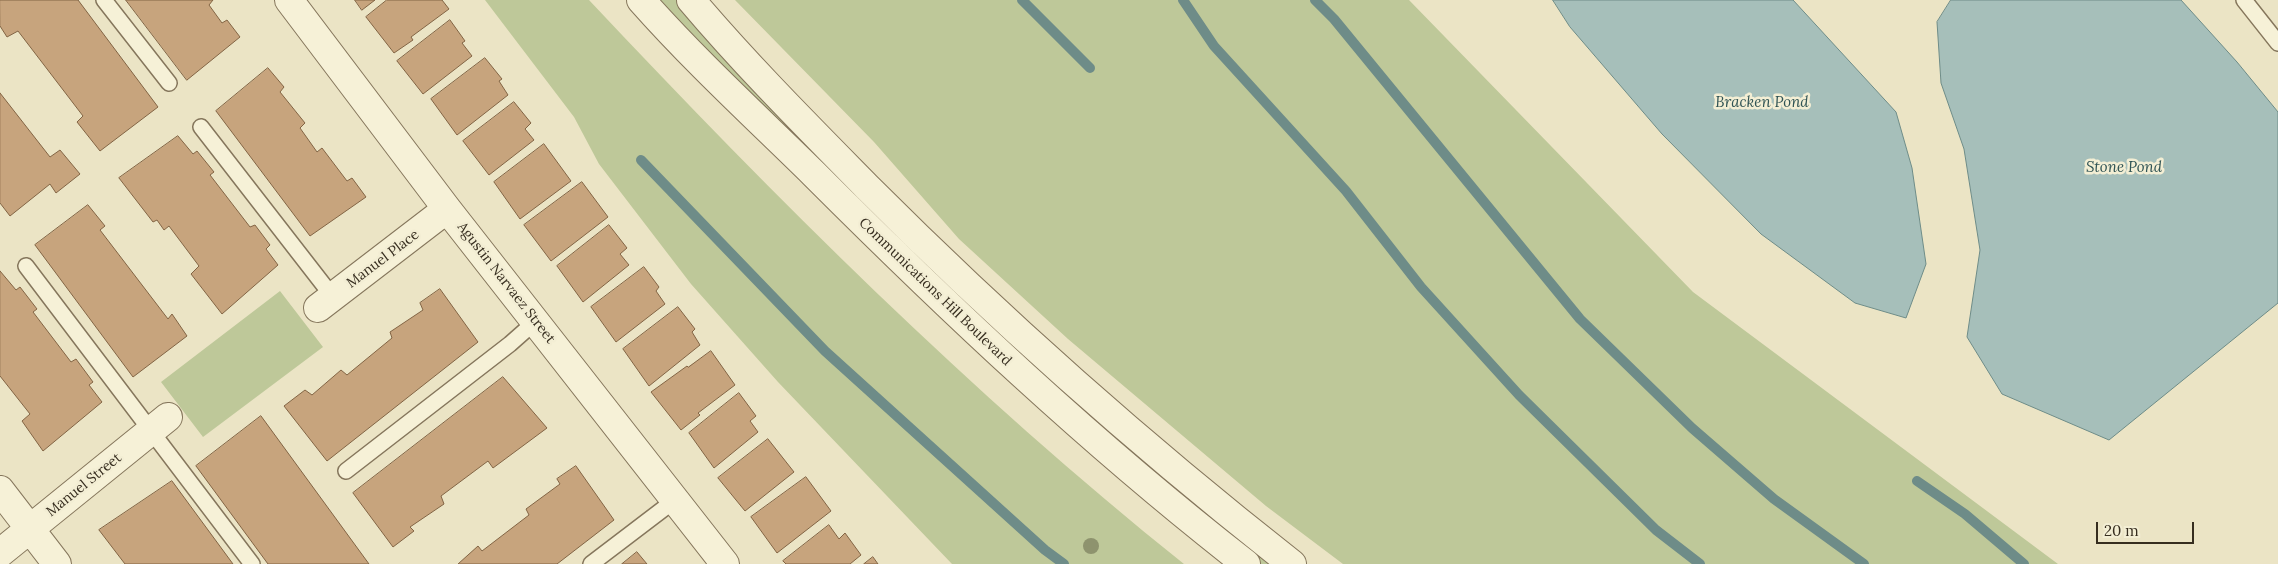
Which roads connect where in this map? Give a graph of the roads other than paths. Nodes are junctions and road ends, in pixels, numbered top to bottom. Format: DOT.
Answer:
graph roads {
  1 [pos="104,0"];
  2 [pos="289,0"];
  3 [pos="641,0"];
  4 [pos="691,0"];
  5 [pos="2244,0"];
  6 [pos="2278,43"];
  7 [pos="169,83"];
  8 [pos="201,127"];
  9 [pos="447,209"];
  10 [pos="26,266"];
  11 [pos="325,302"];
  12 [pos="536,321"];
  13 [pos="160,424"];
  14 [pos="346,471"];
  15 [pos="0,490"];
  16 [pos="675,500"];
  17 [pos="30,530"];
  18 [pos="0,553"];
  19 [pos="57,564"];
  20 [pos="252,564"];
  21 [pos="591,564"];
  22 [pos="725,564"];
  23 [pos="1246,564"];
  24 [pos="1292,564"];
  1 -- 7 [label="lane"];
  2 -- 9 [label="street, Agustin Narvaez Street"];
  3 -- 23 [label="street, Communications Hill Boulevard"];
  4 -- 24 [label="street, Communications Hill Boulevard"];
  5 -- 6 [label="lane"];
  8 -- 11 [label="lane"];
  9 -- 11 [label="street, Manuel Place"];
  9 -- 12 [label="street, Agustin Narvaez Street"];
  10 -- 13 [label="lane"];
  12 -- 14 [label="lane"];
  12 -- 16 [label="street, Agustin Narvaez Street"];
  13 -- 17 [label="street, Manuel Street"];
  13 -- 20 [label="lane"];
  15 -- 17 [label="street"];
  16 -- 21 [label="lane"];
  16 -- 22 [label="street, Agustin Narvaez Street"];
  17 -- 18 [label="street, Manuel Street"];
  17 -- 19 [label="street"];
}
